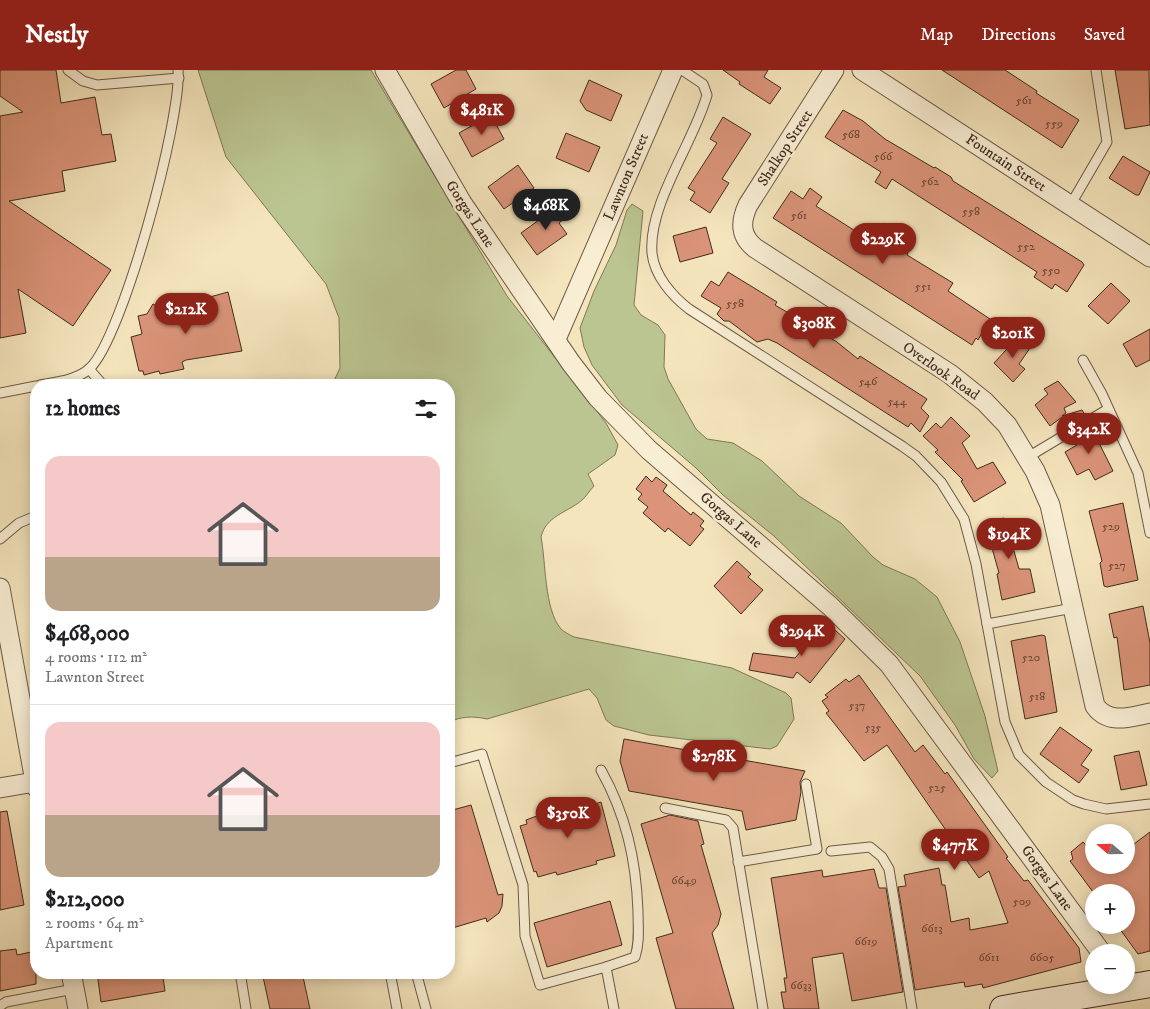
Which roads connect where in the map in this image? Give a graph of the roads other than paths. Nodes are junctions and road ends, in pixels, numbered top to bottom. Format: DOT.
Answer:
graph roads {
  1 [pos="68,70"];
  2 [pos="385,70"];
  3 [pos="672,70"];
  4 [pos="682,70"];
  5 [pos="834,70"];
  6 [pos="862,70"];
  7 [pos="1096,70"];
  8 [pos="178,74"];
  9 [pos="1071,204"];
  10 [pos="742,229"];
  11 [pos="1150,257"];
  12 [pos="556,339"];
  13 [pos="1083,360"];
  14 [pos="89,369"];
  15 [pos="61,379"];
  16 [pos="98,379"];
  17 [pos="30,387"];
  18 [pos="0,393"];
  19 [pos="1108,408"];
  20 [pos="1028,457"];
  21 [pos="30,519"];
  22 [pos="1150,533"];
  23 [pos="0,539"];
  24 [pos="0,588"];
  25 [pos="1073,608"];
  26 [pos="987,624"];
  27 [pos="1150,714"];
  28 [pos="30,751"];
  29 [pos="455,761"];
  30 [pos="601,770"];
  31 [pos="806,784"];
  32 [pos="30,785"];
  33 [pos="0,788"];
  34 [pos="1150,804"];
  35 [pos="665,808"];
  36 [pos="831,851"];
  37 [pos="738,862"];
  38 [pos="1095,944"];
  39 [pos="606,967"];
  40 [pos="241,979"];
  41 [pos="391,979"];
  42 [pos="418,979"];
  43 [pos="72,981"];
  44 [pos="1150,984"];
  45 [pos="1135,986"];
  46 [pos="1097,994"];
  47 [pos="3,1004"];
  48 [pos="1069,1004"];
  49 [pos="78,1009"];
  50 [pos="246,1009"];
  51 [pos="397,1009"];
  52 [pos="426,1009"];
  53 [pos="614,1009"];
  54 [pos="763,1009"];
  55 [pos="912,1009"];
  56 [pos="1002,1009"];
  1 -- 8 [label="lane"];
  2 -- 12 [label="street, Gorgas Lane"];
  3 -- 12 [label="street, Lawnton Street"];
  4 -- 26 [label="lane"];
  5 -- 10 [label="street, Shalkop Street"];
  6 -- 9 [label="street, Fountain Street"];
  7 -- 9 [label="lane"];
  8 -- 14 [label="lane"];
  9 -- 11 [label="street, Fountain Street"];
  10 -- 20 [label="street, Overlook Road"];
  12 -- 38 [label="street, Gorgas Lane"];
  13 -- 19 [label="lane"];
  14 -- 15 [label="lane"];
  14 -- 16 [label="lane"];
  17 -- 18 [label="lane"];
  19 -- 20 [label="lane"];
  19 -- 22 [label="lane"];
  20 -- 25 [label="street, Overlook Road"];
  21 -- 23 [label="lane"];
  24 -- 28 [label="street"];
  25 -- 26 [label="lane"];
  25 -- 27 [label="street, Overlook Road"];
  26 -- 34 [label="lane"];
  29 -- 39 [label="lane"];
  30 -- 39 [label="lane"];
  31 -- 37 [label="lane"];
  32 -- 33 [label="street"];
  35 -- 37 [label="lane"];
  36 -- 55 [label="lane"];
  37 -- 54 [label="lane"];
  39 -- 53 [label="lane"];
  40 -- 50 [label="lane"];
  41 -- 51 [label="lane"];
  42 -- 52 [label="lane"];
  43 -- 47 [label="lane"];
  43 -- 49 [label="street"];
  44 -- 45 [label="main road"];
  46 -- 48 [label="main road"];
  48 -- 56 [label="main road"];
}
